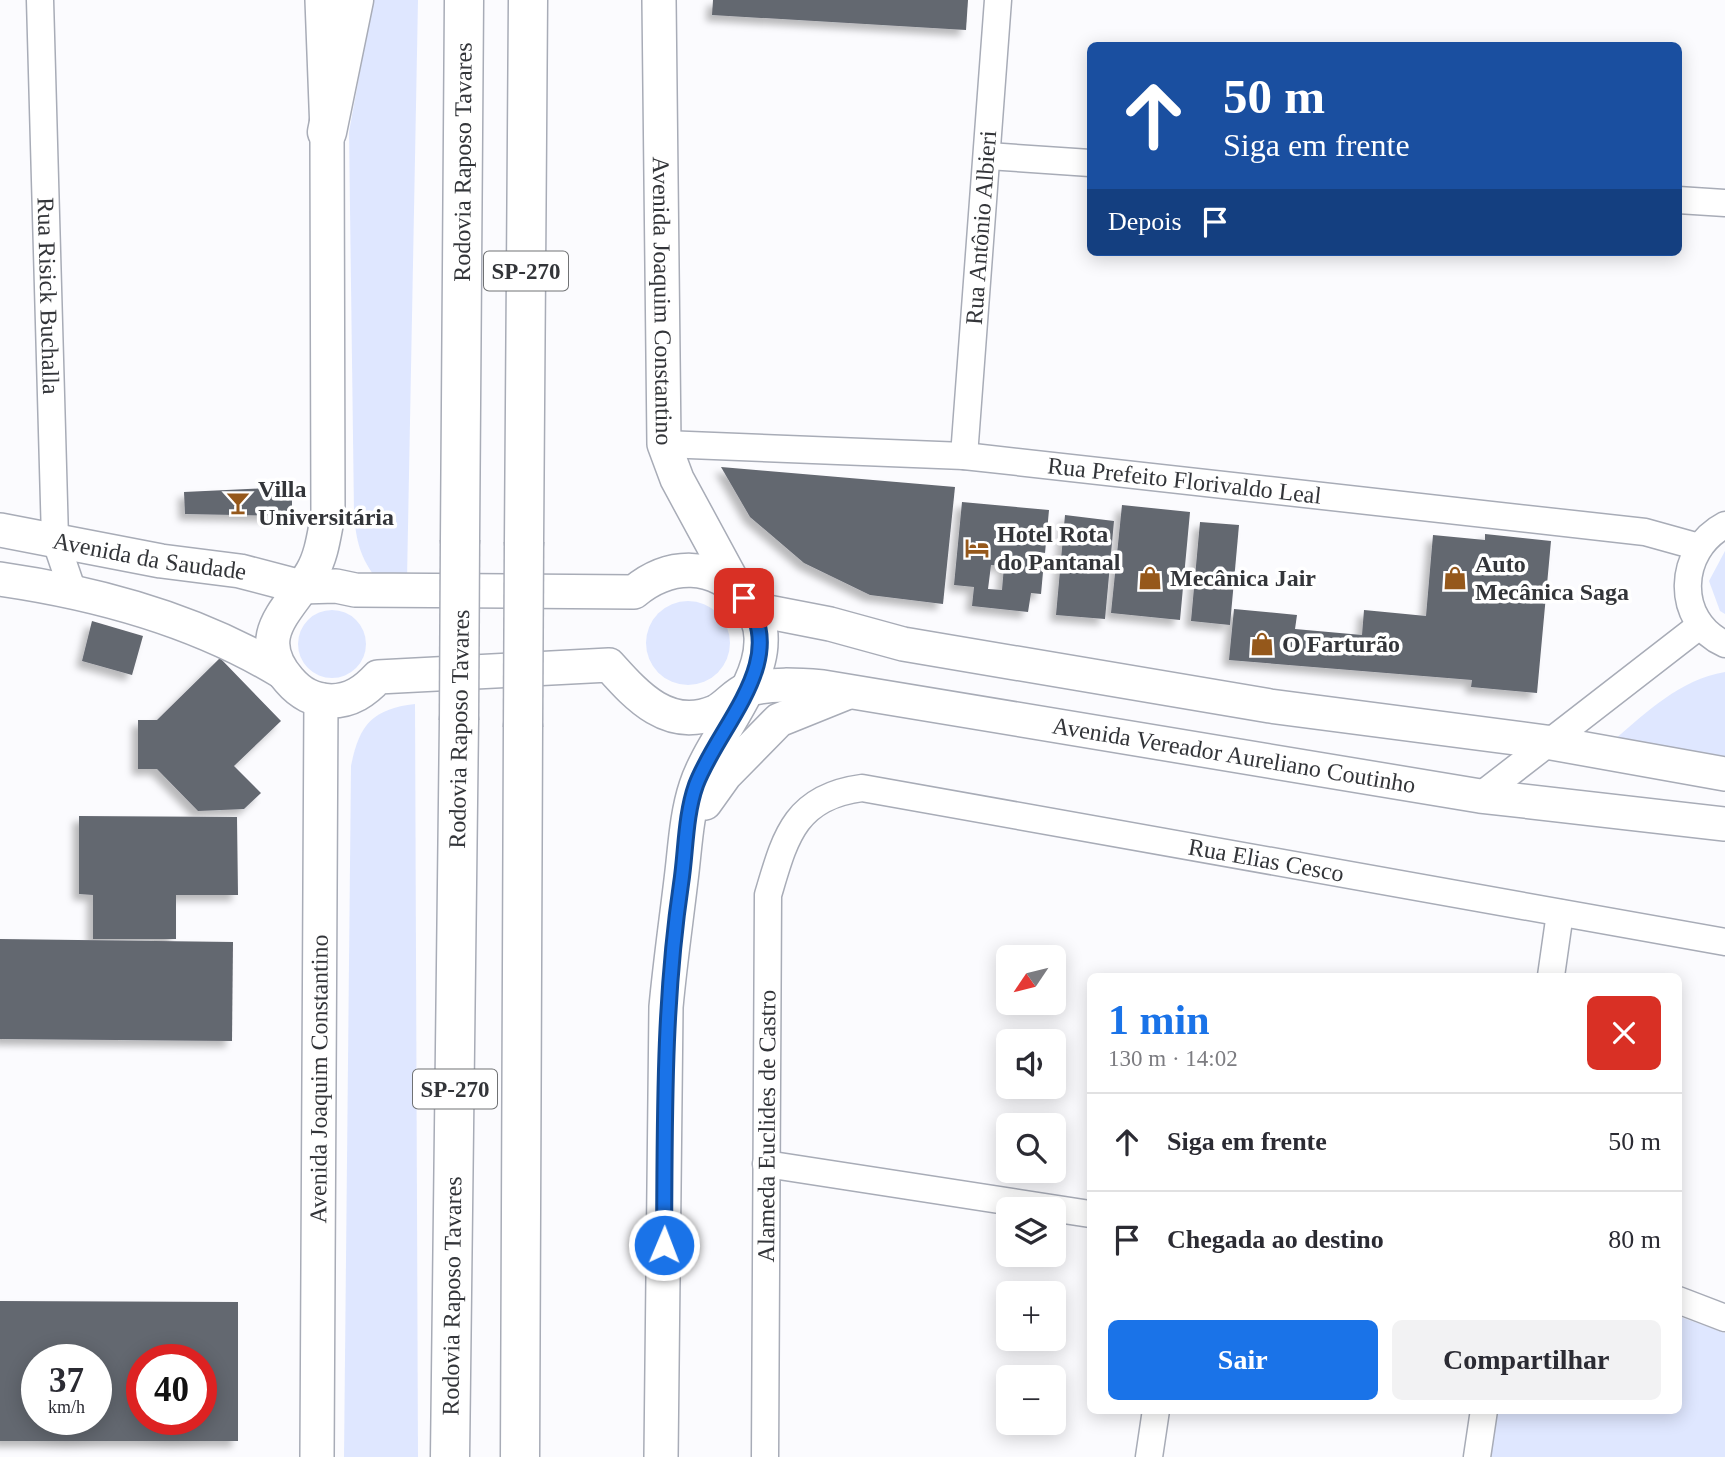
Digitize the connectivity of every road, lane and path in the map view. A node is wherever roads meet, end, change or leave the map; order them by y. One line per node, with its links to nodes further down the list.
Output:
1 (40, 0): 17 (street, Rua Risick Buchalla)
2 (322, 0): 8 (street)
3 (354, 0): 8 (highway)
4 (464, 0): 45 (highway, Rodovia Raposo Tavares / SP-270, bridge)
5 (528, 0): 46 (highway, SP-270, bridge)
6 (659, 0): 13 (street, Avenida Joaquim Constantino)
7 (998, 0): 9 (street, Rua Antônio Albieri)
8 (327, 132): 20 (street)
9 (988, 156): 10 (street); 14 (street, Rua Antônio Albieri)
10 (1087, 163)
11 (1682, 200): 12 (street)
12 (1725, 203)
13 (664, 444): 14 (street, Rua Prefeito Florivaldo Leal); 22 (street, Avenida Joaquim Constantino)
14 (964, 456): 18 (street, Rua Prefeito Florivaldo Leal)
15 (1725, 525): 18 (street)
16 (0, 530): 17 (street, Avenida da Saudade)
17 (55, 539): 20 (street, Avenida da Saudade); 21 (street, Rua Risick Buchalla)
18 (1699, 547): 23 (street)
19 (0, 579): 21 (street, Avenida da Saudade)
20 (301, 587): 22 (street, Avenida da Saudade); 25 (street)
21 (72, 589): 25 (street, Avenida da Saudade)
22 (744, 598): 26 (street, Avenida Joaquim Constantino); 29 (street)
23 (1698, 626): 24 (street); 29 (street)
24 (1725, 645)
25 (282, 672): 28 (street, Avenida da Saudade)
26 (745, 690): 27 (street, Avenida Vereador Aureliano Coutinho); 28 (street); 34 (street, Avenida Joaquim Constantino)
27 (853, 690): 31 (street, Avenida Vereador Aureliano Coutinho); 34 (street)
28 (321, 700): 44 (street, Avenida Joaquim Constantino)
29 (1546, 742): 30 (street); 31 (street)
30 (1725, 774)
31 (1480, 796): 33 (street, Avenida Vereador Aureliano Coutinho)
32 (810, 808): 35 (street, Rua Elias Cesco); 38 (street, Alameda Euclides de Castro)
33 (1725, 824)
34 (687, 831): 47 (street, Avenida Joaquim Constantino)
35 (1560, 913): 36 (street, Rua Elias Cesco); 37 (street)
36 (1725, 942)
37 (1550, 973)
38 (766, 1164): 39 (street); 48 (street, Alameda Euclides de Castro)
39 (1087, 1214)
40 (1682, 1302): 41 (street)
41 (1725, 1318)
42 (1155, 1414): 49 (street)
43 (1483, 1414): 50 (street)
44 (317, 1457)
45 (450, 1457)
46 (520, 1457)
47 (662, 1457)
48 (765, 1457)
49 (1149, 1457)
50 (1477, 1457)

